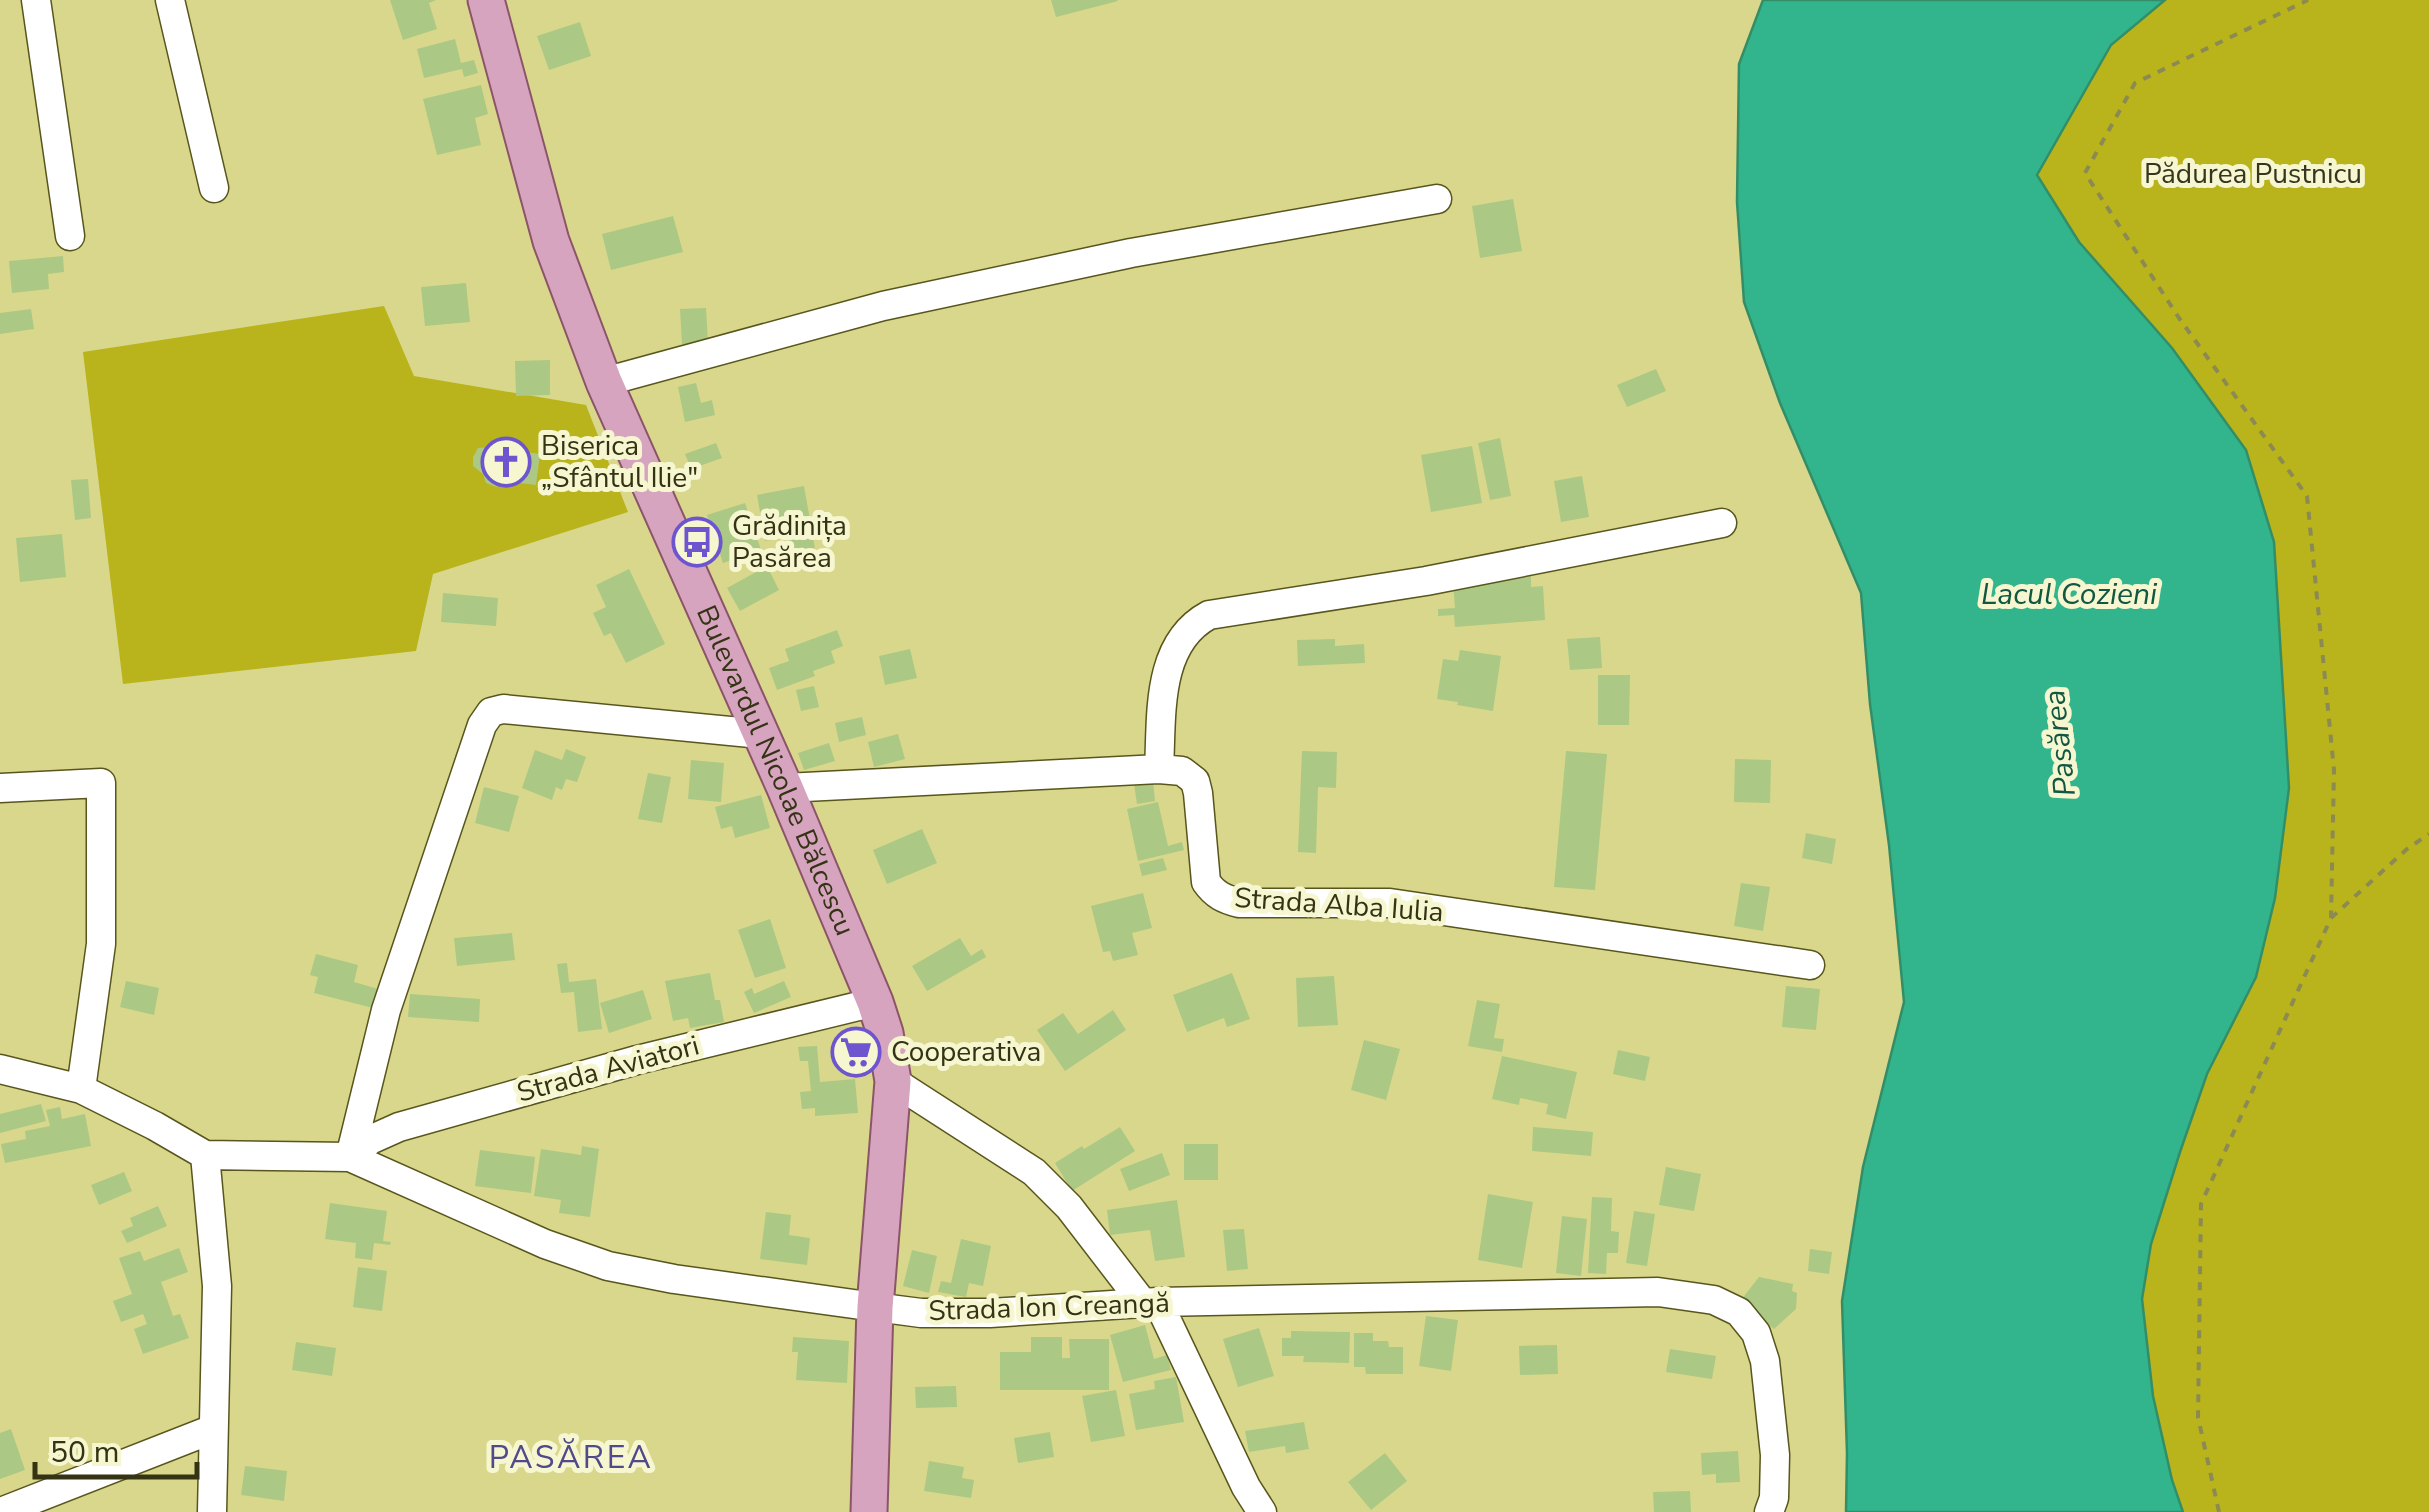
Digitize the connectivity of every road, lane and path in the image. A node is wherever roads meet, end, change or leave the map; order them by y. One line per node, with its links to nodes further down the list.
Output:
1 (36, 0): 7 (street)
2 (170, 0): 5 (street)
3 (486, 0): 8 (main road, Bulevardul Nicolae Bălcescu)
4 (2308, 0): 15 (path)
5 (214, 188)
6 (1437, 199): 8 (street)
7 (70, 236)
8 (604, 382): 10 (main road, Bulevardul Nicolae Bălcescu)
9 (1722, 523): 11 (street)
10 (761, 734): 13 (main road, Bulevardul Nicolae Bălcescu); 22 (street)
11 (1159, 770): 13 (street); 16 (street, Strada Alba Iulia)
12 (0, 788): 20 (street)
13 (785, 788): 17 (main road, Bulevardul Nicolae Bălcescu)
14 (2429, 834): 15 (path)
15 (2331, 918): 31 (path)
16 (1810, 965)
17 (875, 1002): 19 (main road, Bulevardul Nicolae Bălcescu); 22 (street, Strada Aviatori)
18 (0, 1068): 20 (street)
19 (893, 1081): 23 (street); 24 (main road, Bulevardul Nicolae Bălcescu)
20 (81, 1090): 21 (street)
21 (206, 1155): 22 (street, Strada Ion Creangă); 25 (street)
22 (350, 1157): 24 (street, Strada Ion Creangă)
23 (1150, 1302): 24 (street, Strada Ion Creangă); 29 (street); 30 (street, Strada Ion Creangă)
24 (875, 1307): 28 (main road, Bulevardul Nicolae Bălcescu)
25 (212, 1429): 26 (street); 27 (street)
26 (1, 1512)
27 (212, 1512)
28 (868, 1512)
29 (1262, 1512)
30 (1769, 1512)
31 (2219, 1512)

